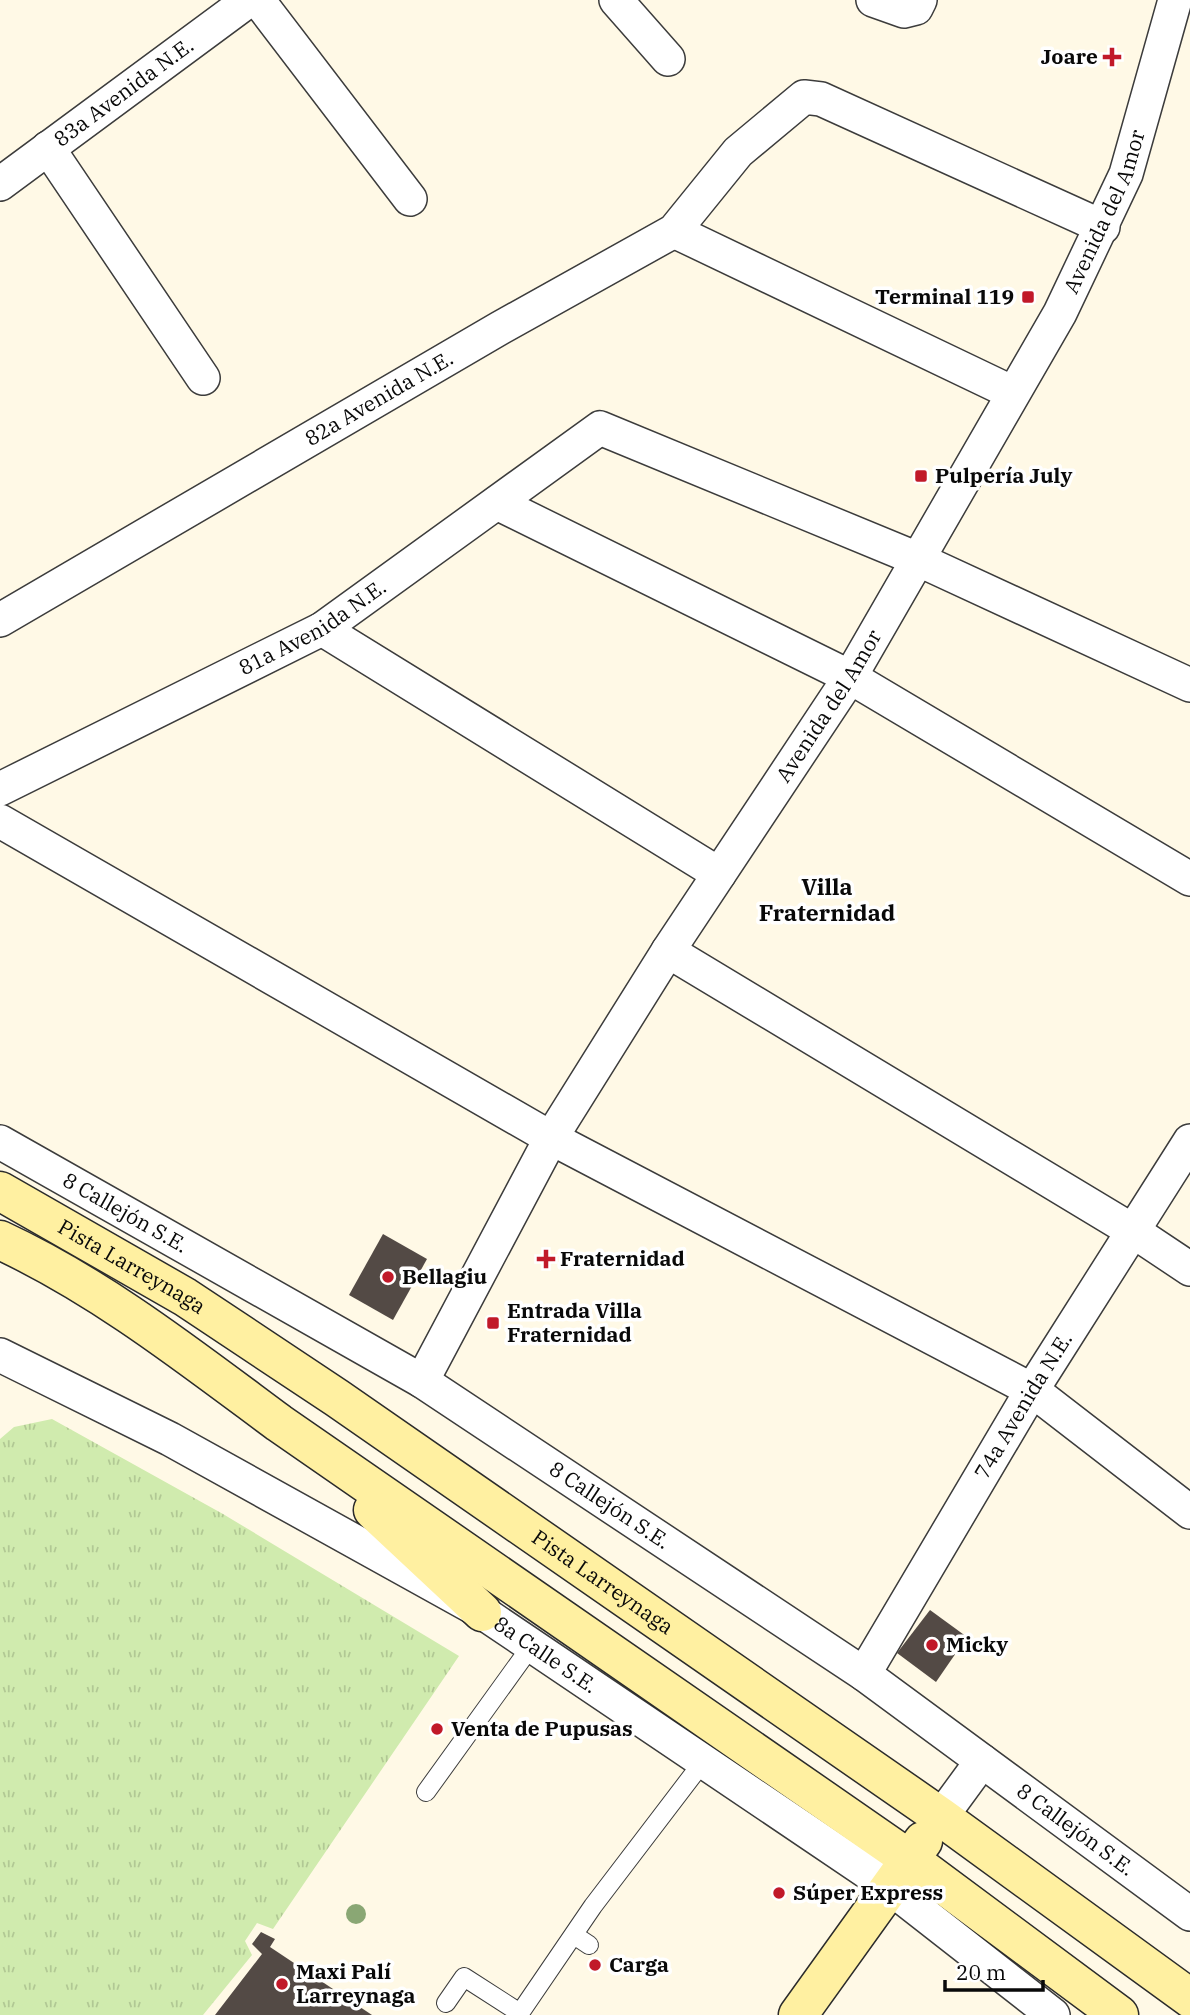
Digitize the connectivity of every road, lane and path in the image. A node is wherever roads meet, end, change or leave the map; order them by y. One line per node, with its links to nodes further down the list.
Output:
1 (249, 0): 8 (street, 83a Avenida N.E.)
2 (258, 0): 10 (street)
3 (616, 0): 7 (street)
4 (873, 0): 5 (street)
5 (920, 0)
6 (1175, 0): 11 (street, Avenida del Amor)
7 (668, 59)
8 (48, 148): 9 (street, 83a Avenida N.E.); 13 (street)
9 (0, 184)
10 (410, 199)
11 (1103, 227): 12 (street, 82a Avenida N.E.); 14 (street, Avenida del Amor)
12 (674, 231): 14 (street); 17 (street, 82a Avenida N.E.)
13 (203, 378)
14 (1013, 393): 16 (street, Avenida del Amor)
15 (497, 503): 16 (street, 81a Avenida N.E.); 18 (street, 81a Avenida N.E.); 19 (street)
16 (915, 558): 19 (street, Avenida del Amor); 20 (street)
17 (0, 620)
18 (322, 629): 21 (street, 81a Avenida N.E.); 23 (street)
19 (850, 677): 23 (street, Avenida del Amor); 24 (street)
20 (1190, 685)
21 (0, 789)
22 (0, 821): 26 (street)
23 (719, 874): 25 (street, Avenida del Amor)
24 (1190, 879)
25 (668, 951): 26 (street, Avenida del Amor); 30 (street)
26 (551, 1138): 34 (street, Avenida del Amor); 35 (street)
27 (1190, 1141): 30 (street, 74a Avenida N.E.)
28 (0, 1142): 34 (street, 8 Callejón S.E.)
29 (0, 1191): 44 (main road, Pista Larreynaga)
30 (1133, 1231): 32 (street); 35 (street, 74a Avenida N.E.)
31 (0, 1240): 36 (main road, Pista Larreynaga)
32 (1190, 1269)
33 (0, 1354): 38 (street, 8a Calle S.E.)
34 (422, 1381): 40 (street, 8 Callejón S.E.)
35 (1032, 1390): 37 (street); 40 (street, 74a Avenida N.E.)
36 (279, 1423): 38 (main road); 45 (main road, Pista Larreynaga)
37 (1190, 1513)
38 (482, 1612): 39 (street, 8a Calle S.E.)
39 (531, 1645): 42 (street, 8a Calle S.E.); 43 (lane)
40 (864, 1674): 41 (street, 8 Callejón S.E.)
41 (982, 1761): 44 (street); 46 (street, 8 Callejón S.E.)
42 (702, 1763): 45 (street, 8a Calle S.E.); 49 (lane)
43 (426, 1792)
44 (941, 1817): 45 (main road); 47 (main road, Pista Larreynaga)
45 (898, 1873): 50 (main road); 51 (street, 8a Calle S.E.); 52 (main road, Pista Larreynaga)
46 (1190, 1914)
47 (1190, 1998)
48 (446, 2003): 49 (lane)
49 (519, 2014)
50 (798, 2015)
51 (1053, 2015)
52 (1119, 2015)

